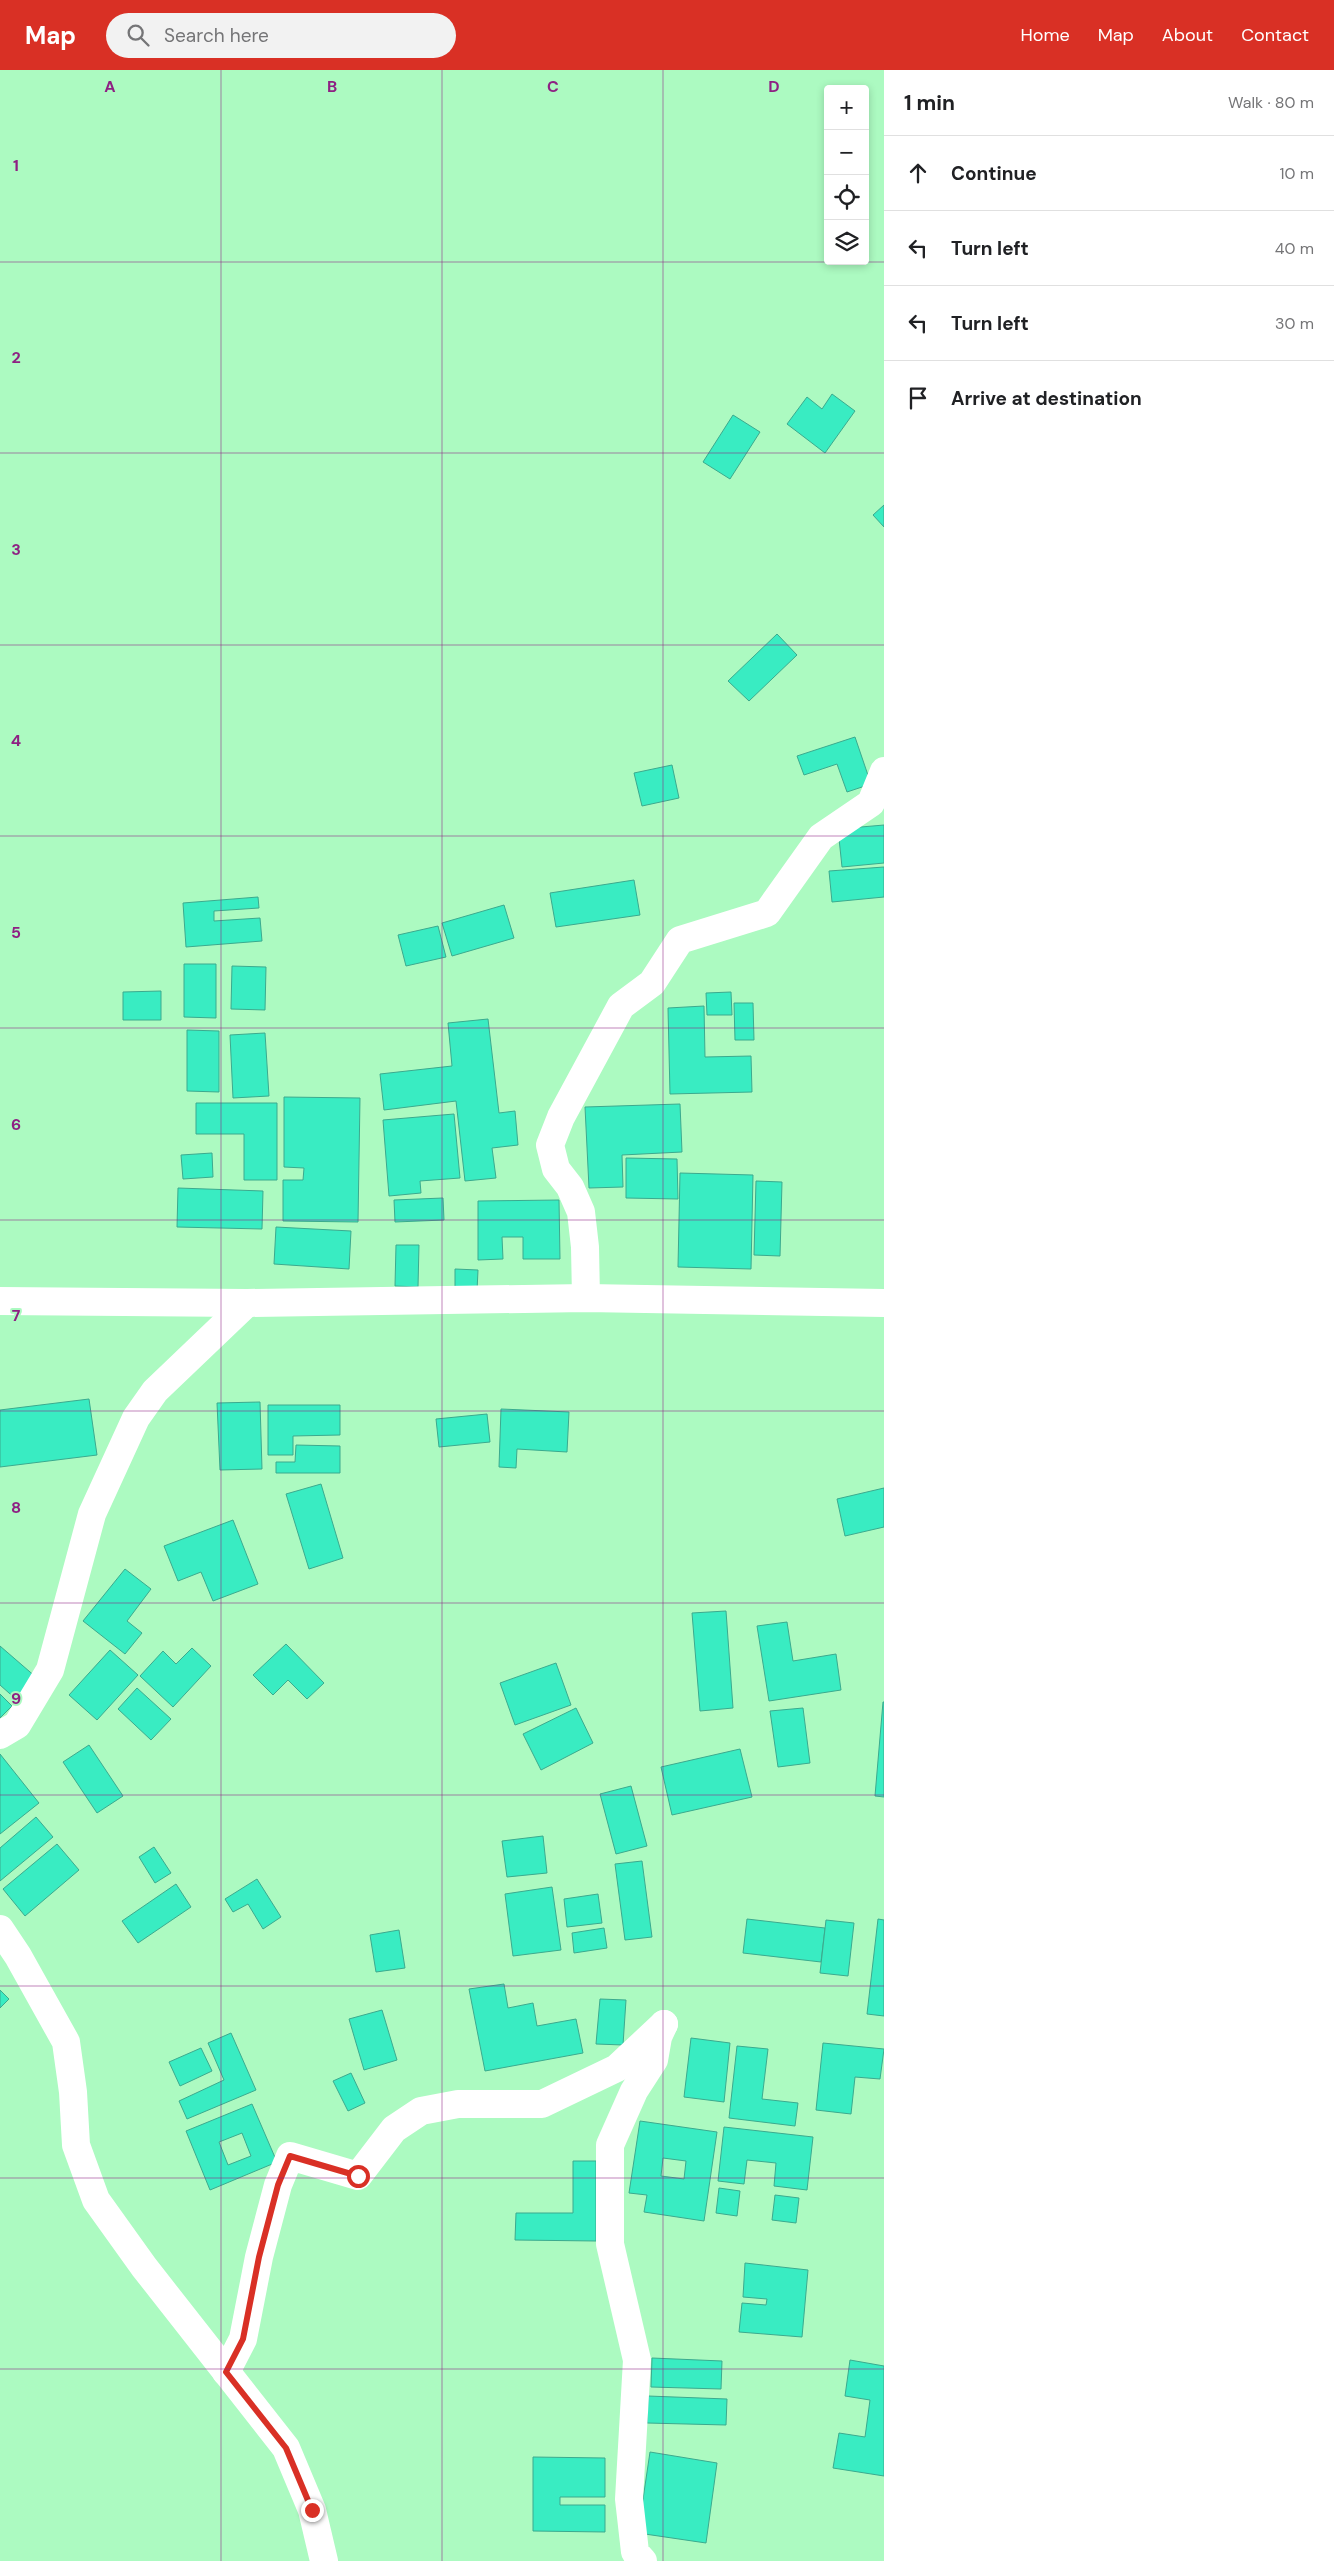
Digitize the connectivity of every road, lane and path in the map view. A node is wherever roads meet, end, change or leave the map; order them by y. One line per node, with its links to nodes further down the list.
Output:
1 (884, 772): 2 (street)
2 (586, 1298): 4 (street); 5 (street)
3 (0, 1301): 4 (street)
4 (247, 1302): 6 (street)
5 (884, 1303)
6 (0, 1735)
7 (0, 1929): 8 (street)
8 (226, 2372): 9 (street); 10 (street)
9 (324, 2561)
10 (643, 2561)

